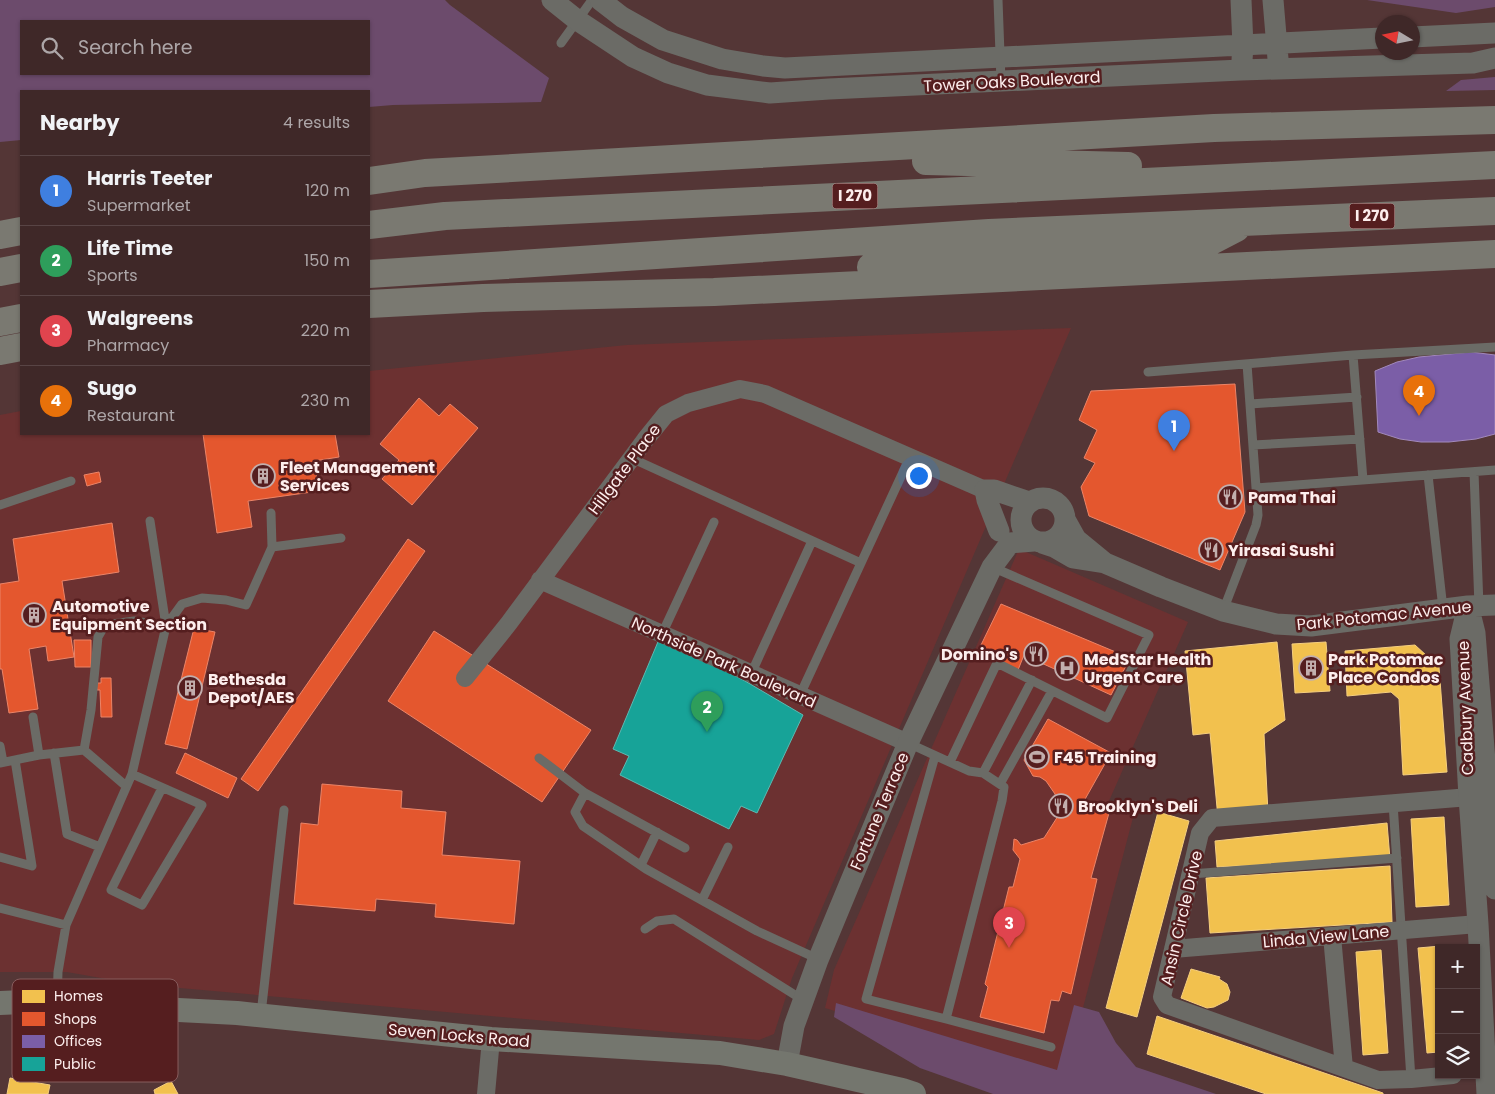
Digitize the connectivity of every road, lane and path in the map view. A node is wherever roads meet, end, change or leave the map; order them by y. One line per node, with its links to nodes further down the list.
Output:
1 (552, 0): 7 (street, Tower Oaks Boulevard)
2 (592, 0): 7 (lane)
3 (600, 0): 14 (street, Tower Oaks Boulevard)
4 (998, 0): 14 (lane)
5 (1241, 0): 13 (street)
6 (1273, 0): 12 (street)
7 (577, 20): 11 (lane); 18 (street, Tower Oaks Boulevard)
8 (1495, 33): 9 (street)
9 (1420, 37)
10 (1375, 38): 12 (street, Tower Oaks Boulevard)
11 (561, 43)
12 (1276, 44): 13 (street, Tower Oaks Boulevard); 16 (street)
13 (1243, 46): 14 (street, Tower Oaks Boulevard); 17 (street)
14 (1000, 57): 18 (lane)
15 (1495, 58): 16 (street, Tower Oaks Boulevard)
16 (1278, 69): 17 (street, Tower Oaks Boulevard)
17 (1241, 70): 18 (street, Tower Oaks Boulevard)
18 (1001, 81)
19 (1495, 120): 20 (highway)
20 (737, 155): 22 (highway); 23 (highway)
21 (1495, 165): 22 (highway, I 270)
22 (1342, 172): 26 (highway, I 270)
23 (370, 181)
24 (1495, 211): 25 (highway, I 270)
25 (1249, 221): 34 (highway, I 270); 35 (highway)
26 (370, 224)
27 (20, 230): 28 (highway)
28 (0, 234)
29 (1495, 254): 30 (highway)
30 (1454, 257): 31 (highway); 35 (highway)
31 (1495, 267)
32 (20, 268): 33 (highway)
33 (0, 272)
34 (370, 274)
35 (714, 292): 36 (highway)
36 (370, 304)
37 (20, 318): 38 (highway)
38 (0, 322)
39 (20, 347): 41 (highway)
40 (1495, 347): 42 (lane)
41 (0, 352)
42 (1354, 355): 43 (lane); 45 (lane)
43 (1247, 364): 44 (lane); 46 (lane)
44 (1148, 372)
45 (1357, 397): 46 (lane); 47 (lane)
46 (1250, 404): 48 (lane)
47 (1360, 438): 48 (lane); 54 (lane)
48 (1253, 445): 56 (lane)
49 (910, 457): 50 (street, Hillgate Place); 57 (street, Hillgate Place); 69 (lane)
50 (631, 458): 66 (lane); 72 (street, Hillgate Place)
51 (1495, 470): 52 (lane)
52 (1474, 472): 53 (lane); 73 (lane)
53 (1428, 475): 54 (lane); 74 (lane)
54 (1363, 480): 56 (lane)
55 (72, 481): 58 (lane)
56 (1256, 488): 75 (lane)
57 (985, 490): 59 (street); 64 (street)
58 (0, 505)
59 (1025, 508): 61 (street); 64 (street); 67 (street)
60 (271, 513): 68 (lane)
61 (1066, 521): 67 (street); 70 (street)
62 (150, 522): 76 (lane)
63 (714, 522): 77 (lane)
64 (999, 531): 71 (street, Fortune Terrace)
65 (341, 538): 68 (lane)
66 (812, 541): 69 (lane); 78 (lane)
67 (1038, 542): 70 (street); 71 (street, Fortune Terrace)
68 (272, 548): 76 (lane)
69 (861, 563): 82 (lane)
70 (1105, 563): 75 (street, Park Potomac Avenue)
71 (992, 567): 81 (lane); 84 (street, Fortune Terrace)
72 (540, 580): 77 (street, Northside Park Boulevard); 79 (street, Hillgate Place)
73 (1481, 606): 74 (street, Park Potomac Avenue); 100 (street, Cadbury Avenue)
74 (1443, 609): 75 (street, Park Potomac Avenue)
75 (1223, 611)
76 (166, 626): 86 (lane); 95 (lane)
77 (662, 634): 78 (street, Northside Park Boulevard)
78 (751, 674): 82 (street, Northside Park Boulevard)
79 (465, 678)
80 (1032, 680): 81 (lane); 93 (lane); 94 (lane)
81 (1052, 691): 96 (lane)
82 (800, 695): 84 (street, Northside Park Boulevard)
83 (33, 717): 88 (lane)
84 (908, 743): 89 (lane); 120 (street, Fortune Terrace)
85 (0, 746): 92 (lane)
86 (84, 750): 87 (lane); 97 (lane)
87 (54, 753): 88 (lane); 104 (lane)
88 (39, 755): 91 (lane)
89 (935, 756): 93 (lane); 125 (lane)
90 (539, 758): 99 (lane)
91 (15, 760): 92 (lane); 107 (lane)
92 (2, 762)
93 (950, 762): 94 (lane)
94 (983, 773): 96 (lane)
95 (132, 774): 97 (lane); 98 (lane)
96 (1000, 784): 125 (lane)
97 (126, 786): 104 (lane)
98 (162, 788): 98 (lane)
99 (585, 794): 103 (lane); 109 (lane)
100 (1484, 796): 101 (street, Ansin Circle Drive); 111 (street, Cadbury Avenue); 114 (street, Cadbury Avenue)
101 (1393, 803): 108 (lane); 110 (street, Ansin Circle Drive)
102 (284, 810): 124 (lane)
103 (657, 832): 106 (lane); 109 (lane)
104 (100, 847): 115 (lane)
105 (728, 847): 112 (lane)
106 (685, 848)
107 (0, 857)
108 (1396, 858): 110 (lane); 117 (lane)
109 (640, 864): 112 (lane)
110 (1191, 874): 119 (street, Ansin Circle Drive)
111 (1495, 889)
112 (702, 900): 120 (lane)
113 (0, 908): 115 (lane)
114 (1478, 924): 117 (street, Linda View Lane); 130 (street, Cadbury Avenue)
115 (66, 925): 121 (lane)
116 (645, 929): 122 (lane)
117 (1401, 930): 118 (street, Linda View Lane); 132 (lane)
118 (1332, 936): 119 (street, Linda View Lane); 129 (street)
119 (1173, 949): 129 (street, Ansin Circle Drive)
120 (818, 960): 122 (street, Fortune Terrace)
121 (58, 979)
122 (803, 1000): 128 (street, Fortune Terrace)
123 (178, 1010): 124 (main road, Seven Locks Road)
124 (261, 1016): 126 (main road, Seven Locks Road)
125 (946, 1019): 127 (lane)
126 (491, 1039): 128 (main road, Seven Locks Road); 133 (street)
127 (1051, 1047)
128 (787, 1064): 134 (main road, Seven Locks Road)
129 (1344, 1068): 132 (street, Ansin Circle Drive)
130 (1485, 1072): 135 (street, Cadbury Avenue)
131 (1435, 1077): 132 (street, Ansin Circle Drive)
132 (1411, 1079)
133 (486, 1094)
134 (914, 1094)
135 (1486, 1094)

